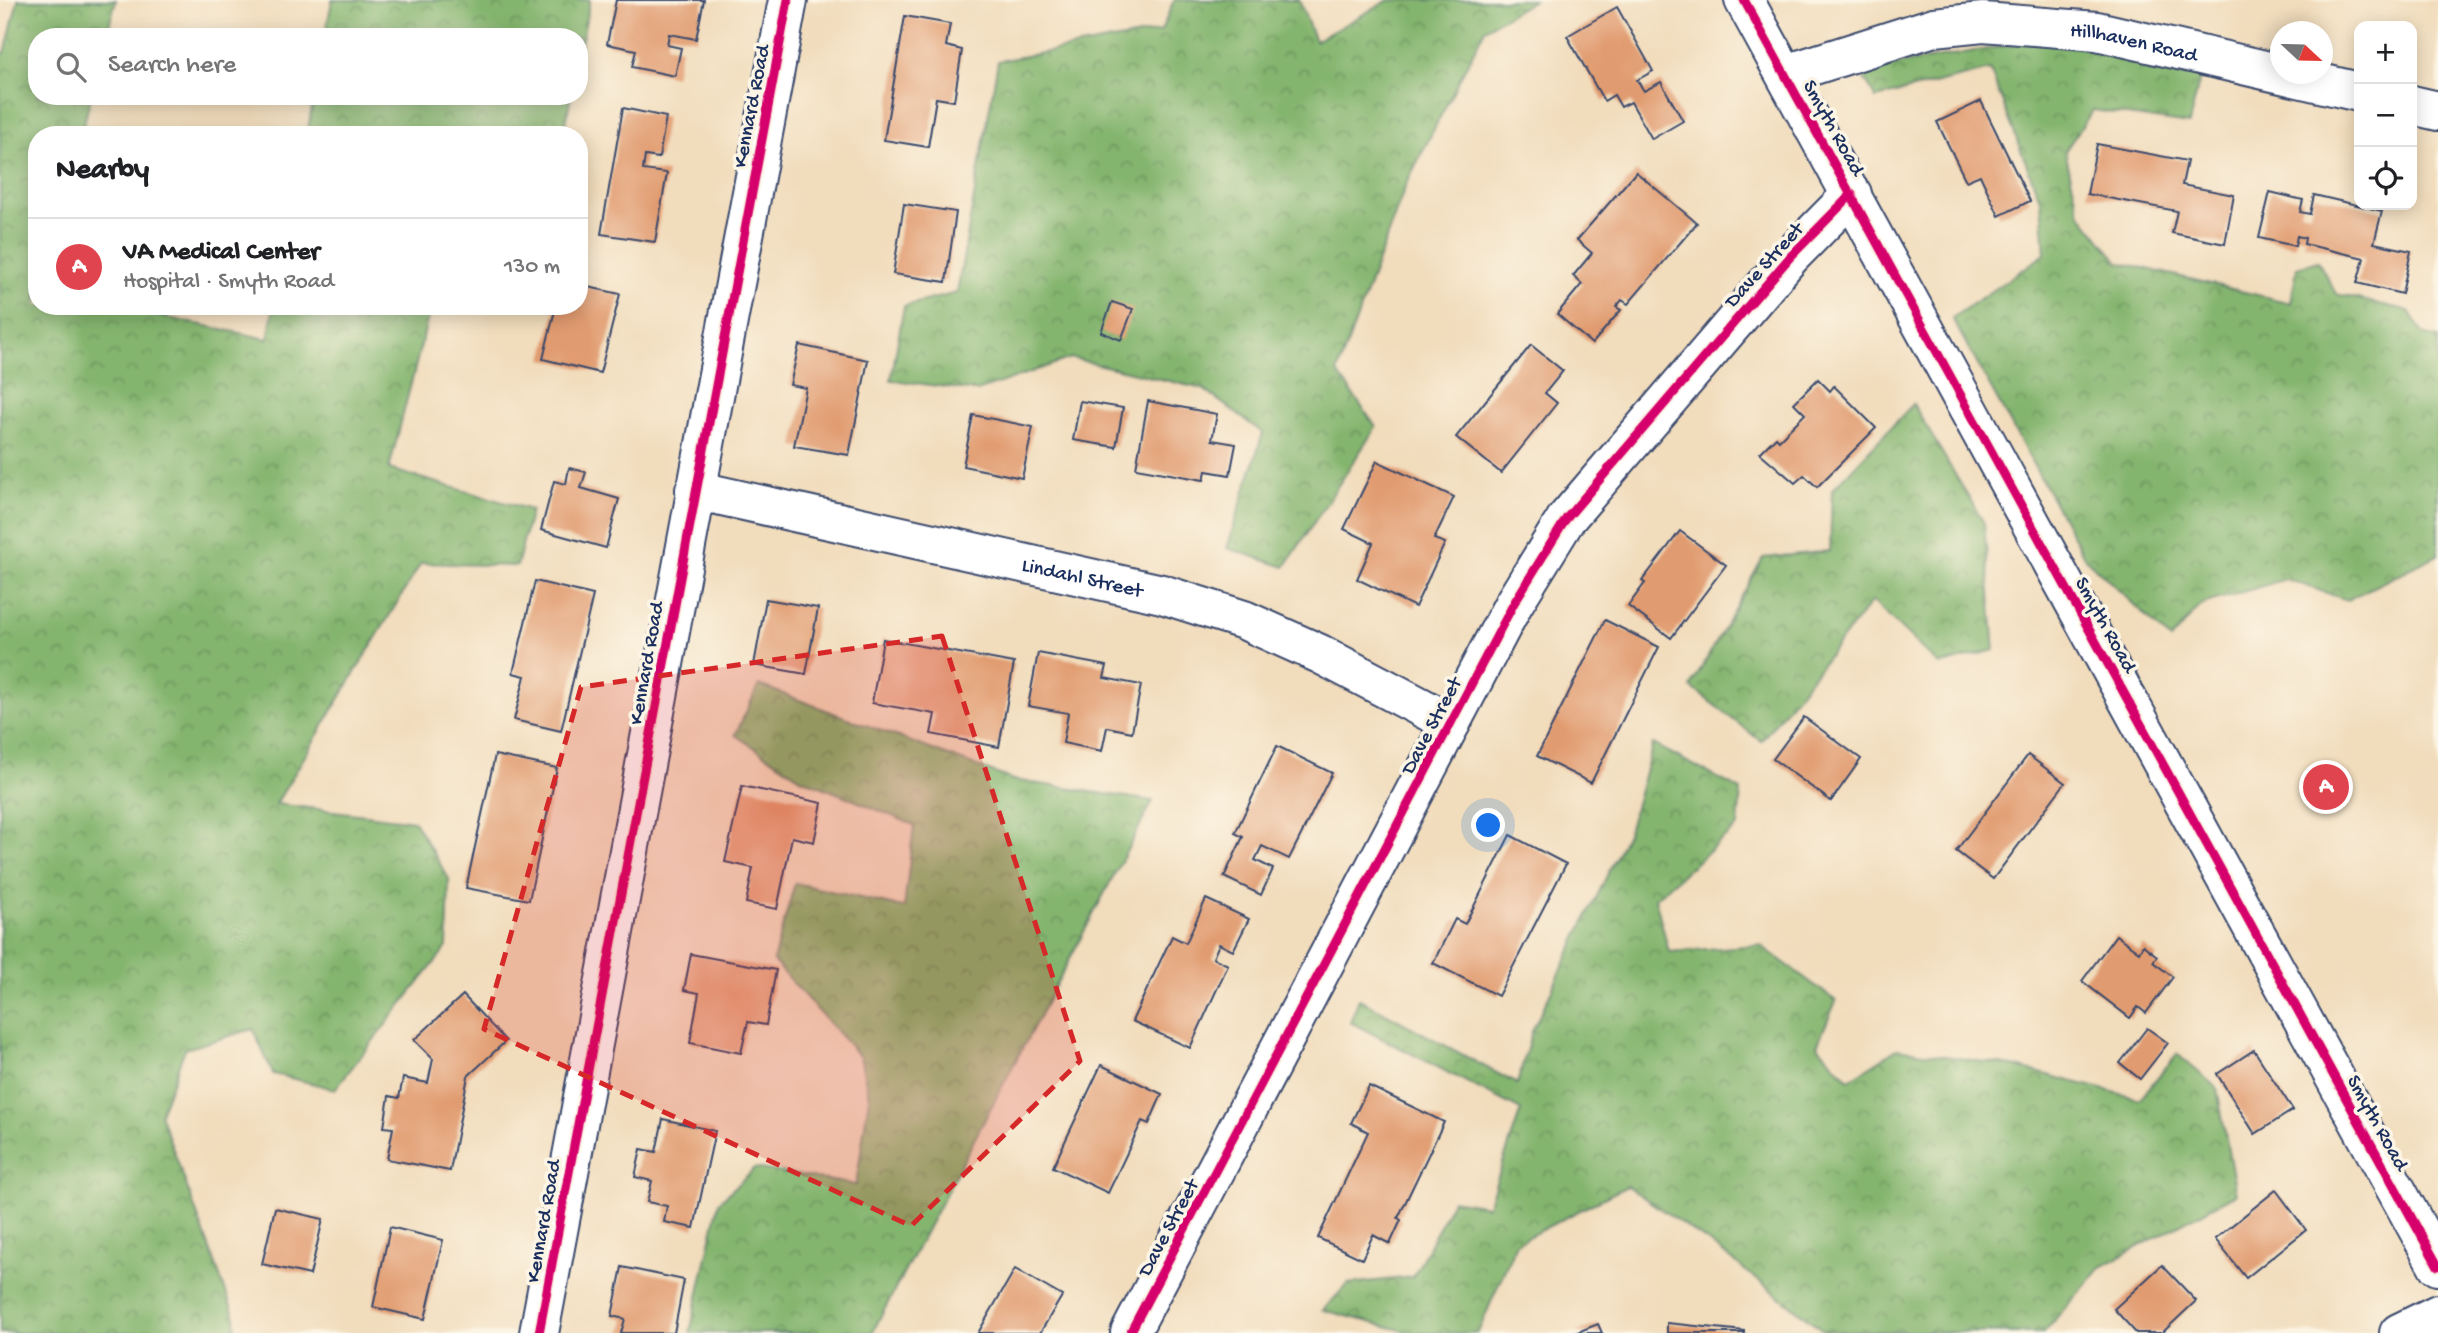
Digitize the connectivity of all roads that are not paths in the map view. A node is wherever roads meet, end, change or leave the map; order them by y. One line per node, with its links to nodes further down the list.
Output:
1 (788, 0): 8 (street, Kennard Road)
2 (1744, 0): 3 (street, Smyth Road)
3 (1786, 74): 4 (street, Hillhaven Road); 7 (street, Smyth Road)
4 (2354, 91)
5 (2417, 106): 6 (street)
6 (2438, 111)
7 (1852, 194): 9 (street, Dave Street); 10 (street, Smyth Road)
8 (695, 490): 9 (street, Lindahl Street); 12 (street, Kennard Road)
9 (1451, 723): 13 (street, Dave Street)
10 (2438, 1266)
11 (2438, 1314): 14 (street)
12 (539, 1333)
13 (1130, 1333)
14 (2399, 1333)

